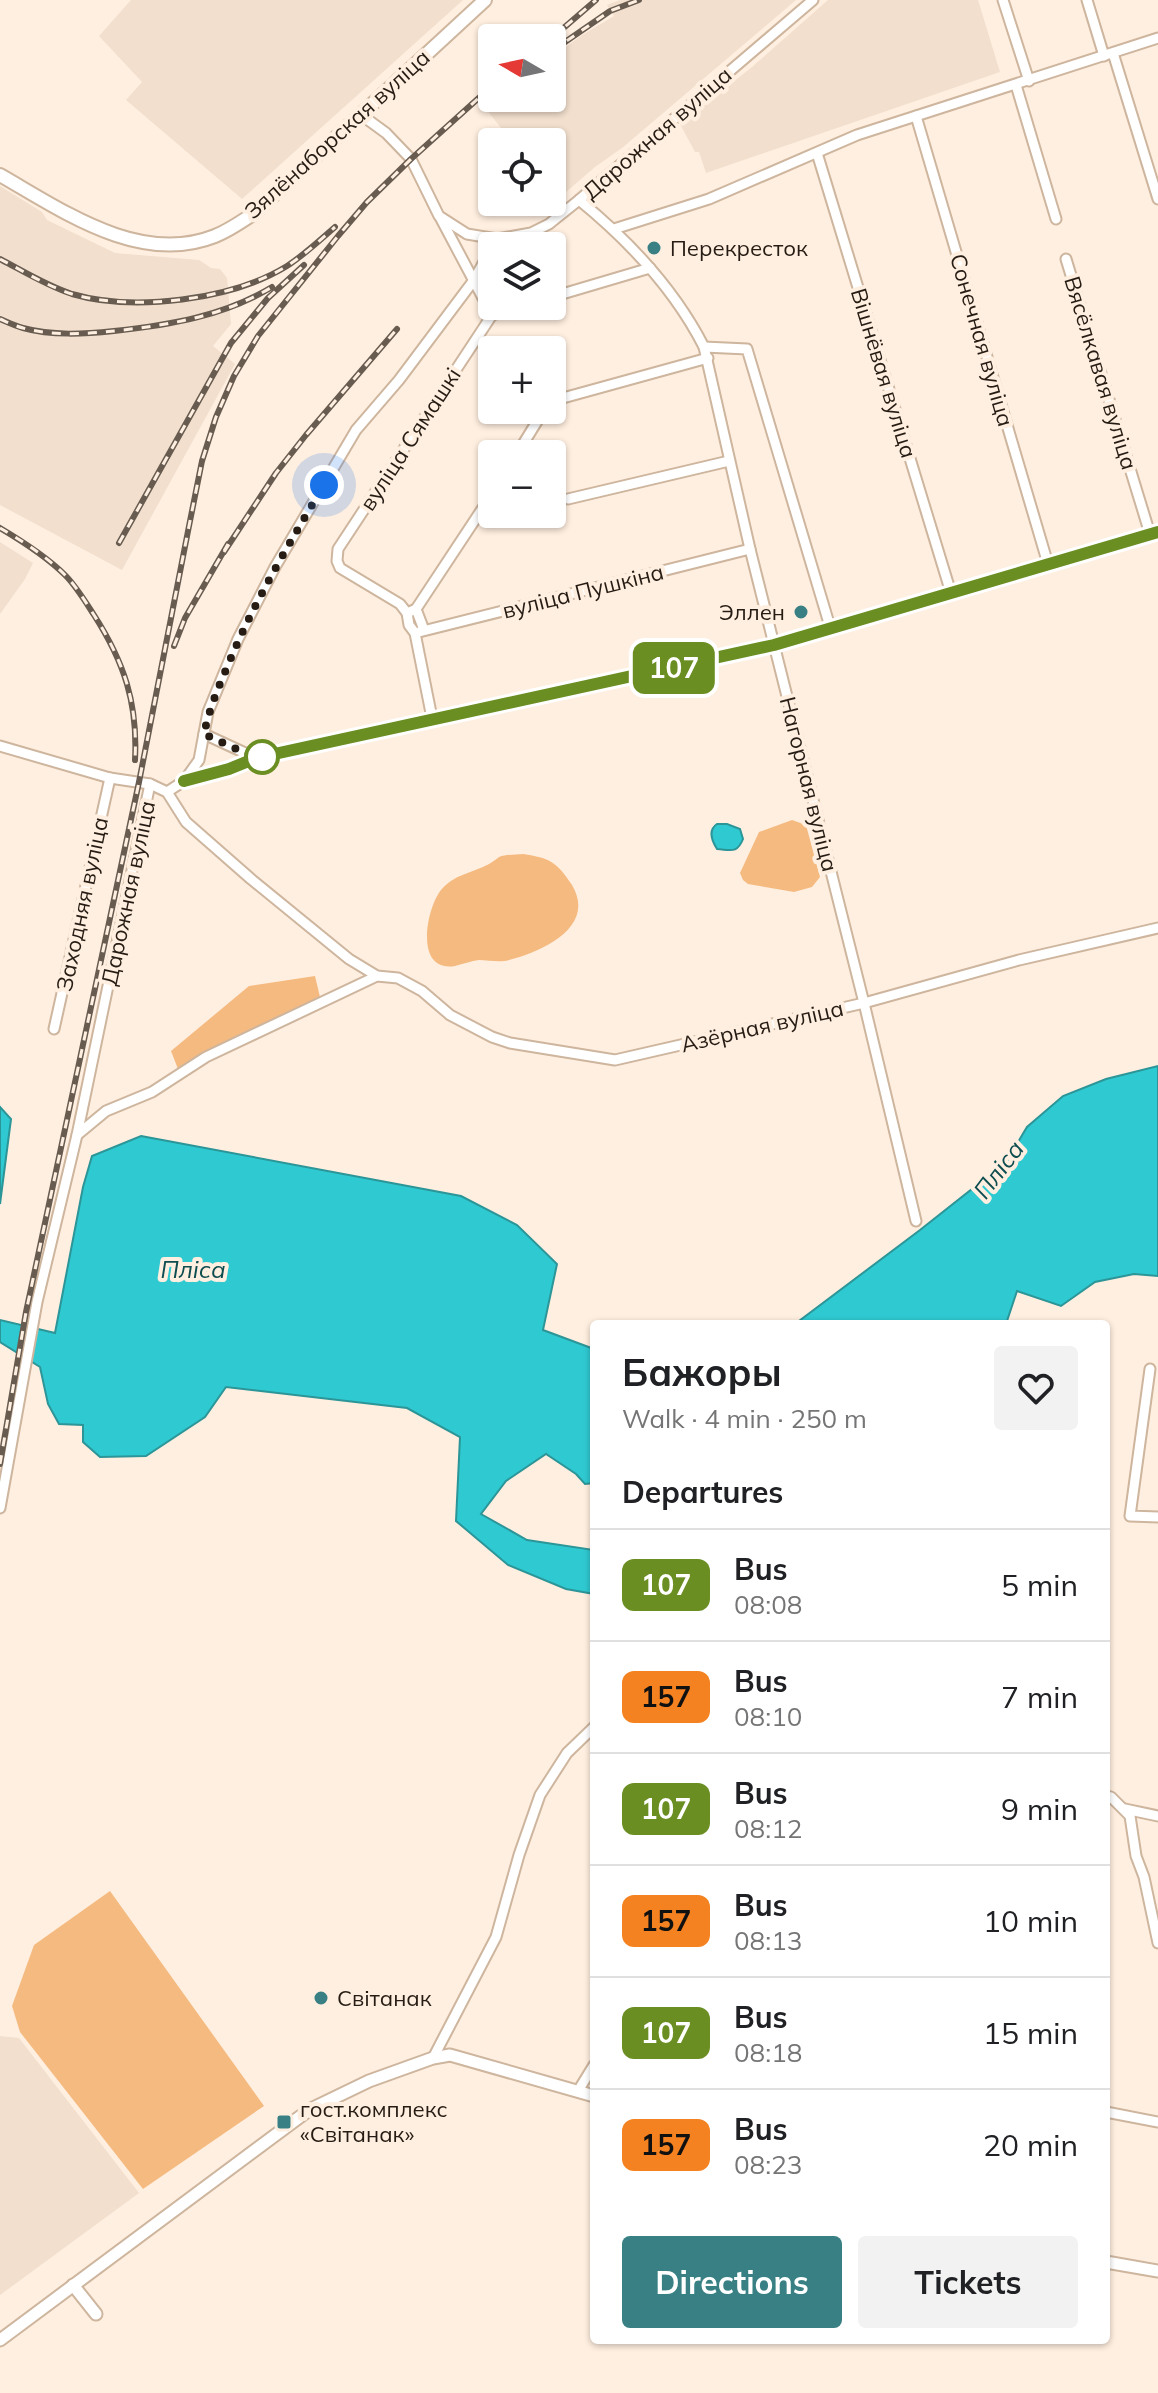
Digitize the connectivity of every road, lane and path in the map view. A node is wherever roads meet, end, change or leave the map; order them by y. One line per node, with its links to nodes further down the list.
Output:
1 (485, 0): 9 (main road, Зялёнаборская вуліца)
2 (813, 0): 14 (street, Дарожная вуліца)
3 (1003, 0): 7 (street)
4 (1087, 0): 6 (street)
5 (1158, 38): 6 (street)
6 (1109, 55): 7 (street); 13 (street)
7 (1029, 81): 8 (street)
8 (1016, 85): 10 (street); 16 (street)
9 (360, 114): 12 (main road, Зялёнаборская вуліца); 15 (street)
10 (916, 116): 11 (street); 34 (street, Сонечная вуліца)
11 (817, 153): 17 (street); 35 (street, Вішнёвая вуліца)
12 (0, 175)
13 (1158, 199)
14 (579, 200): 17 (street, Нагорная вуліца); 18 (street, Дарожная вуліца)
15 (439, 216): 19 (street); 23 (street)
16 (1056, 219)
17 (614, 229): 21 (street, Нагорная вуліца)
18 (533, 232)
19 (478, 238)
20 (1066, 259): 32 (street, Вясёлкавая вуліца)
21 (650, 268): 25 (street); 27 (street, Нагорная вуліца)
22 (478, 273): 23 (street, Дарожная вуліца)
23 (474, 280): 24 (street); 41 (street, Дарожная вуліца)
24 (478, 288)
25 (566, 293)
26 (489, 320): 36 (street, вуліца Сямашкі)
27 (706, 352): 28 (street); 29 (street, Нагорная вуліца); 37 (street)
28 (566, 397)
29 (729, 461): 30 (street); 33 (street, Нагорная вуліца)
30 (568, 499)
31 (478, 514): 36 (street)
32 (1154, 533): 34 (street)
33 (750, 549): 38 (street, вуліца Пушкіна); 39 (street, Нагорная вуліца)
34 (1048, 564): 35 (street)
35 (951, 593): 37 (street)
36 (412, 611): 38 (street)
37 (831, 630): 39 (street)
38 (420, 632): 40 (street)
39 (774, 645): 40 (street); 50 (street, Нагорная вуліца)
40 (432, 718): 43 (street)
41 (204, 734): 43 (street); 45 (street, Дарожная вуліца)
42 (0, 746): 44 (street)
43 (256, 758): 45 (street)
44 (110, 778): 46 (street); 51 (street, Заходняя вуліца)
45 (184, 781): 47 (street, Дарожная вуліца)
46 (150, 784): 47 (street, Дарожная вуліца); 52 (street, Дарожная вуліца)
47 (167, 792): 49 (street, Азёрная вуліца)
48 (1158, 928): 50 (street, Азёрная вуліца)
49 (377, 976): 50 (street, Азёрная вуліца); 52 (street)
50 (864, 1003): 53 (street, Нагорная вуліца)
51 (54, 1029)
52 (77, 1135): 55 (street, Дарожная вуліца)
53 (916, 1221)
54 (1150, 1369): 56 (street)
55 (0, 1508)
56 (1158, 1517)
57 (590, 1731): 62 (street)
58 (1110, 1797): 59 (street)
59 (1125, 1809): 60 (street); 61 (street)
60 (1158, 1816)
61 (1158, 1943)
62 (433, 2058): 64 (street); 70 (street)
63 (590, 2072): 64 (street)
64 (578, 2091): 65 (street)
65 (590, 2095)
66 (1110, 2113): 67 (street)
67 (1158, 2122)
68 (1110, 2263): 69 (street)
69 (1158, 2271)
70 (73, 2285): 71 (street); 72 (street)
71 (96, 2314)
72 (0, 2340)

